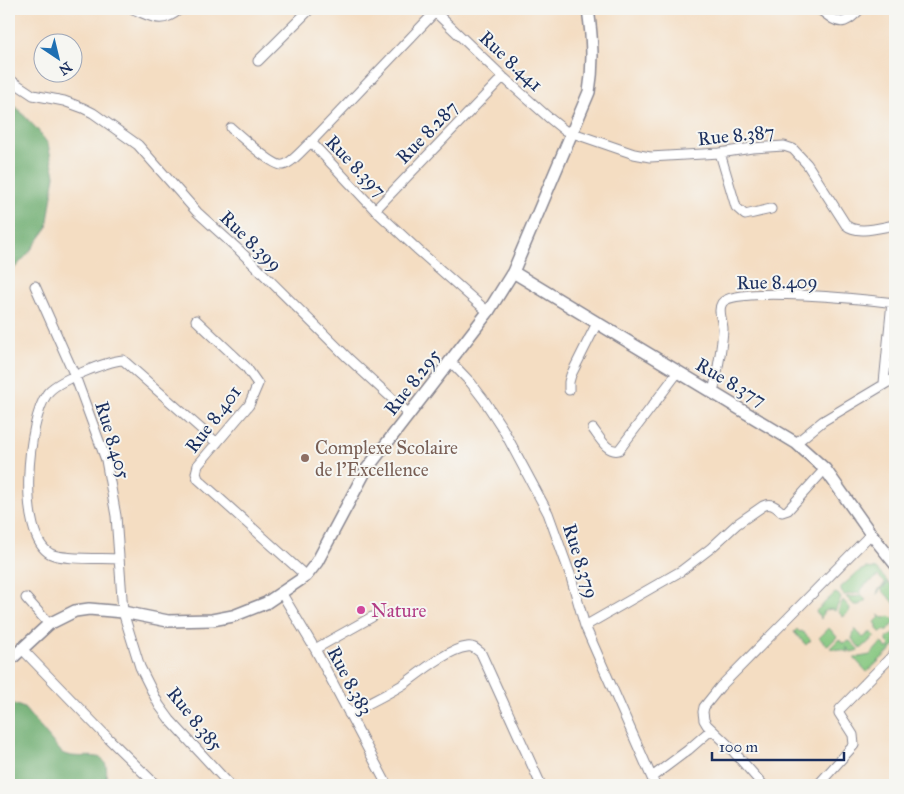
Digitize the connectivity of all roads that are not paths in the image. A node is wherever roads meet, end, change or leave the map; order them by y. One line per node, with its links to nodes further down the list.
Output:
1 (134, 9): 2 (street)
2 (180, 9)
3 (310, 9): 8 (street)
4 (588, 9): 12 (street, Rue 8.295)
5 (819, 9): 6 (street)
6 (860, 9)
7 (435, 10): 9 (street, Rue 8.441); 13 (street, Rue 8.397)
8 (258, 61)
9 (503, 78): 12 (street, Rue 8.441); 16 (street, Rue 8.287)
10 (9, 80): 31 (street, Rue 8.399)
11 (231, 128): 13 (street)
12 (572, 132): 14 (street, Rue 8.387); 18 (street, Rue 8.295)
13 (311, 142): 16 (street, Rue 8.397)
14 (720, 153): 15 (street); 17 (street, Rue 8.387)
15 (771, 209)
16 (375, 210): 21 (street, Rue 8.397)
17 (895, 225)
18 (513, 272): 21 (street, Rue 8.295); 23 (street, Rue 8.377)
19 (35, 286): 26 (street, Rue 8.405)
20 (894, 302): 28 (street); 30 (street, Rue 8.409)
21 (488, 312): 24 (street, Rue 8.295)
22 (196, 320): 33 (street, Rue 8.401)
23 (597, 323): 25 (street, Rue 8.377); 29 (street)
24 (450, 361): 31 (street, Rue 8.295); 45 (street, Rue 8.379)
25 (678, 372): 30 (street, Rue 8.377); 32 (street)
26 (75, 376): 33 (street); 37 (street, Rue 8.405); 37 (street)
27 (895, 378): 28 (street)
28 (884, 383): 34 (street)
29 (569, 390)
30 (713, 393): 34 (street, Rue 8.377)
31 (409, 414): 39 (street, Rue 8.295)
32 (592, 429)
33 (217, 443): 39 (street, Rue 8.401)
34 (796, 443): 35 (street, Rue 8.377)
35 (825, 469): 36 (street, Rue 8.377); 45 (street)
36 (871, 534): 38 (street, Rue 8.377); 51 (street)
37 (119, 559): 42 (street, Rue 8.405)
38 (895, 564)
39 (306, 576): 40 (street, Rue 8.295)
40 (282, 594): 42 (street, Rue 8.295); 47 (street, Rue 8.383)
41 (26, 598): 44 (street)
42 (123, 612): 44 (street, Rue 8.295); 54 (street, Rue 8.385)
43 (372, 617): 47 (street)
44 (50, 624): 46 (street, Rue 8.295)
45 (585, 626): 52 (street, Rue 8.379)
46 (22, 649): 49 (street, Rue 8.295); 53 (street)
47 (315, 649): 50 (street, Rue 8.383)
48 (895, 653): 58 (street)
49 (9, 661)
50 (349, 714): 55 (street, Rue 8.383); 56 (street)
51 (711, 730): 52 (street); 57 (street)
52 (653, 781)
53 (156, 785)
54 (230, 785)
55 (387, 785)
56 (542, 785)
57 (763, 785)
58 (818, 785)

